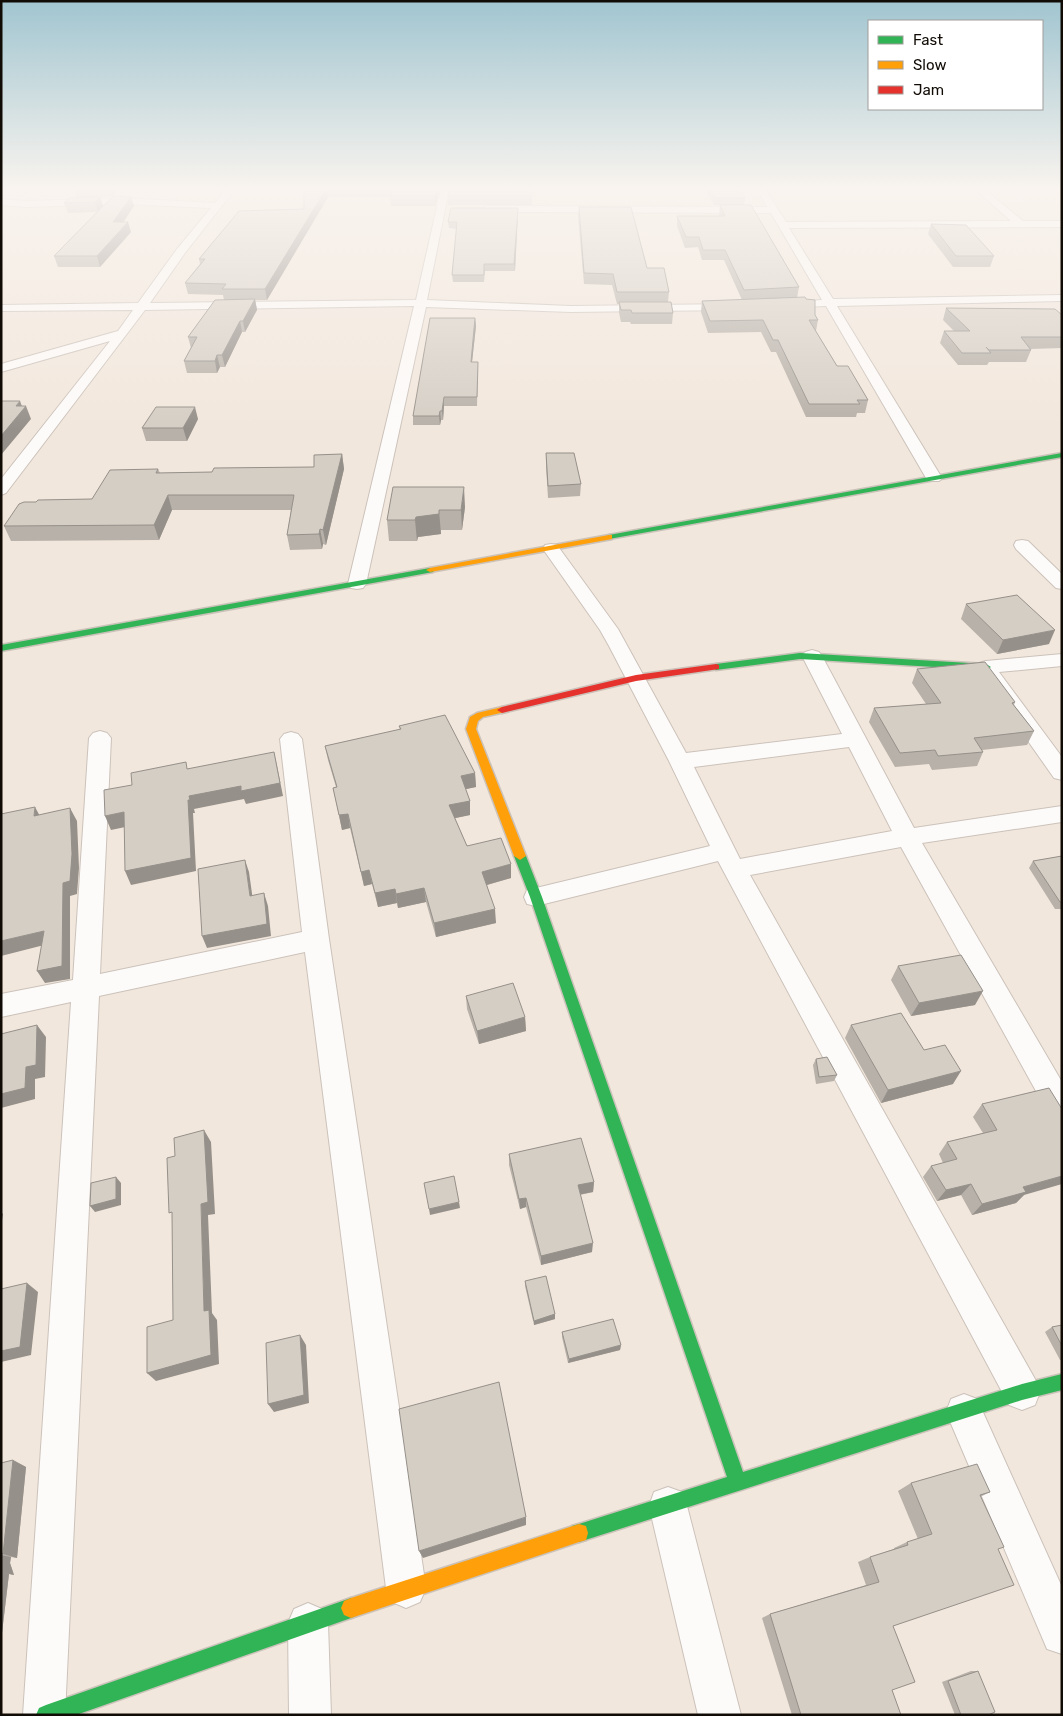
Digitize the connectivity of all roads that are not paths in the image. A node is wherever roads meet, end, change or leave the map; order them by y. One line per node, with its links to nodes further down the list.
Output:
1 (169, 269): 8 (street)
2 (430, 269): 5 (street)
3 (809, 269): 6 (street)
4 (1062, 298): 6 (street)
5 (421, 302): 8 (street); 9 (street); 18 (street)
6 (829, 303): 7 (street); 14 (street)
7 (773, 305)
8 (142, 306): 10 (street); 11 (street)
9 (744, 306)
10 (1, 308)
11 (122, 334): 12 (street); 15 (street)
12 (1, 368)
13 (1062, 455): 14 (street)
14 (934, 478): 17 (street)
15 (1, 490)
16 (1022, 545): 19 (street)
17 (551, 549): 18 (street); 24 (street)
18 (357, 584): 20 (street)
19 (1062, 584)
20 (1, 648)
21 (812, 656): 23 (street); 24 (street); 27 (street)
22 (1062, 660): 23 (street)
23 (986, 666): 29 (street)
24 (636, 678): 28 (street); 33 (street)
25 (100, 738): 35 (street)
26 (291, 739): 34 (street)
27 (855, 739): 28 (street); 31 (street)
28 (680, 761): 32 (street)
29 (1062, 773)
30 (1062, 814): 31 (street)
31 (907, 837): 32 (street); 37 (street)
32 (730, 860): 33 (street); 39 (street)
33 (536, 897): 41 (street)
34 (316, 939): 35 (street); 43 (street)
35 (86, 986): 36 (street); 46 (street)
36 (1, 1006)
37 (1062, 1110)
38 (1062, 1382): 39 (street)
39 (1022, 1392): 40 (street)
40 (964, 1412): 41 (street); 45 (street)
41 (738, 1483): 42 (street)
42 (668, 1506): 43 (street); 48 (street)
43 (406, 1588): 44 (street)
44 (308, 1623): 46 (street); 47 (street)
45 (1062, 1634)
46 (45, 1715)
47 (310, 1715)
48 (720, 1715)

